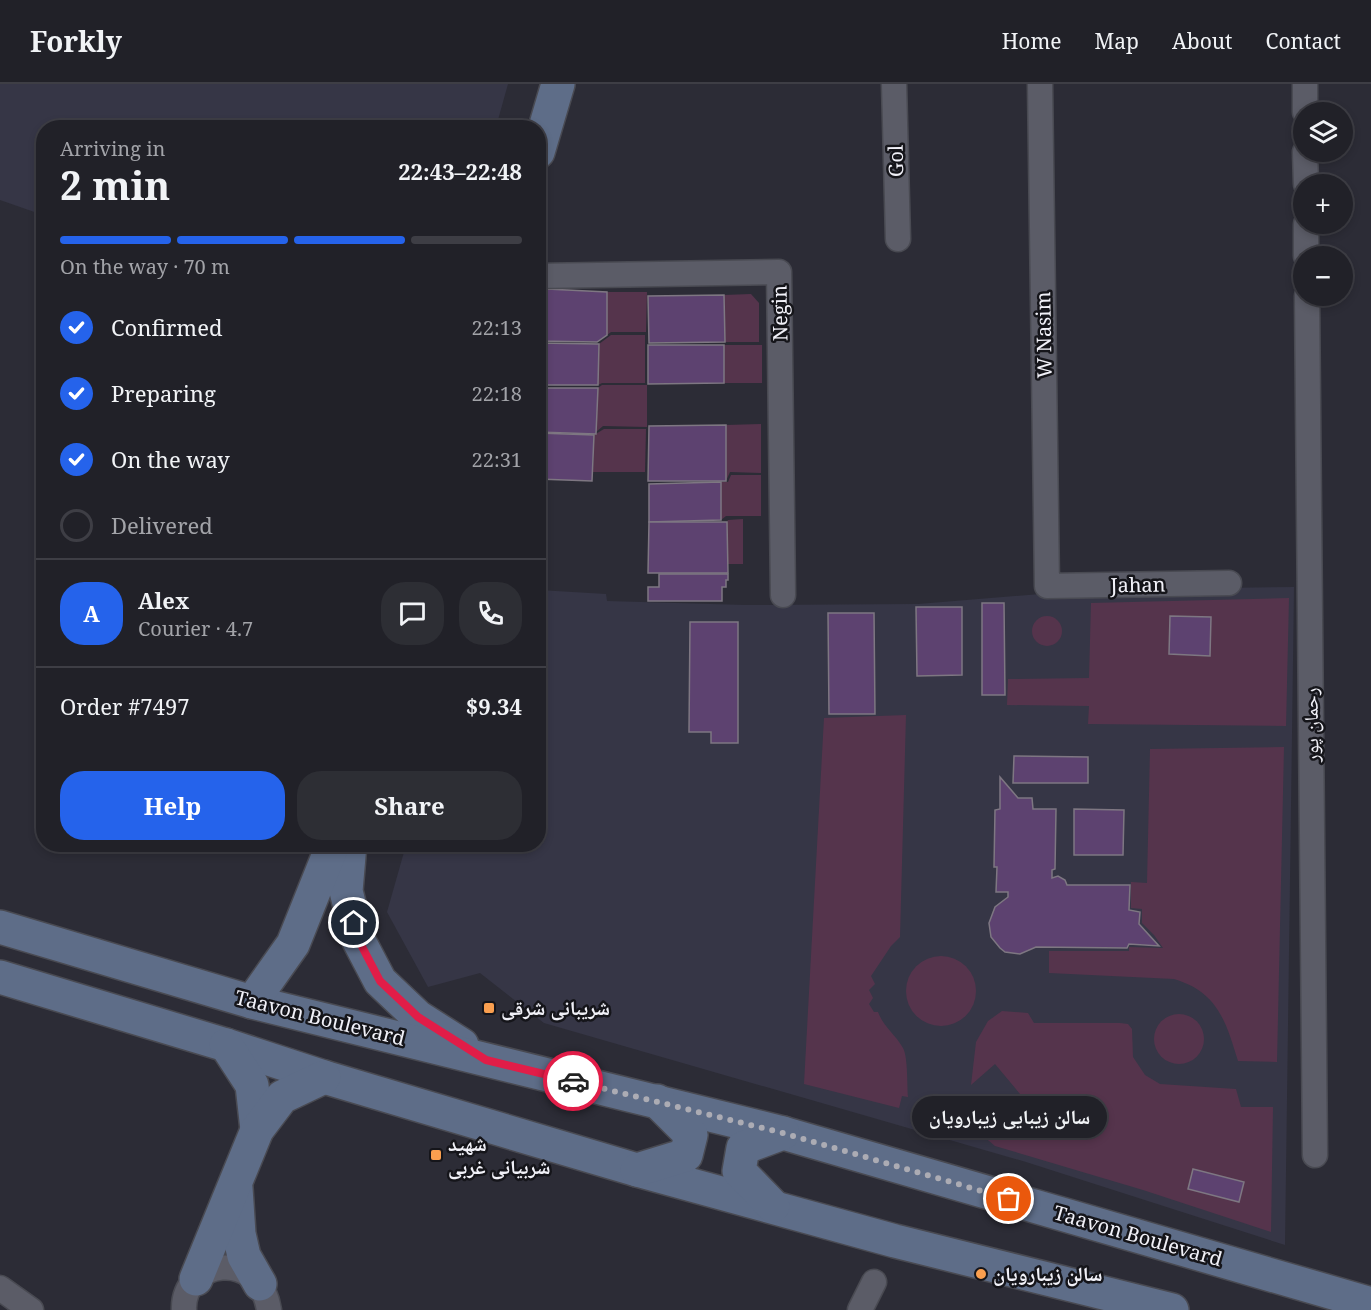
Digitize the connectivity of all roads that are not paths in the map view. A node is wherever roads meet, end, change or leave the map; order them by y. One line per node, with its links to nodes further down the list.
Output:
1 (558, 84): 6 (main road)
2 (894, 84): 7 (street, Gol)
3 (1040, 84): 11 (street, W Nasim)
4 (1305, 84): 5 (street)
5 (1305, 102)
6 (546, 125)
7 (898, 238)
8 (546, 276): 12 (street, Negin)
9 (1307, 306): 24 (street, رحمان پور)
10 (1229, 583): 11 (street, Jahan)
11 (1047, 586)
12 (783, 595)
13 (330, 852): 17 (main road)
14 (349, 852): 19 (main road)
15 (0, 927): 17 (main road, Taavon Boulevard)
16 (0, 977): 18 (main road)
17 (252, 1002): 19 (main road, Taavon Boulevard)
18 (226, 1045): 20 (main road); 22 (main road)
19 (486, 1060): 21 (main road, Taavon Boulevard)
20 (324, 1077): 22 (main road); 25 (main road)
21 (657, 1101): 23 (main road, Taavon Boulevard); 25 (main road)
22 (257, 1130): 26 (main road)
23 (783, 1133): 27 (main road); 32 (main road, Taavon Boulevard)
24 (1315, 1155)
25 (637, 1170): 27 (main road)
26 (236, 1181): 30 (main road); 31 (main road)
27 (773, 1206): 35 (main road)
28 (874, 1282): 34 (street)
29 (0, 1288): 33 (street)
30 (269, 1300): 31 (street)
31 (186, 1301)
32 (1371, 1304)
33 (32, 1310)
34 (860, 1310)
35 (1172, 1310)

